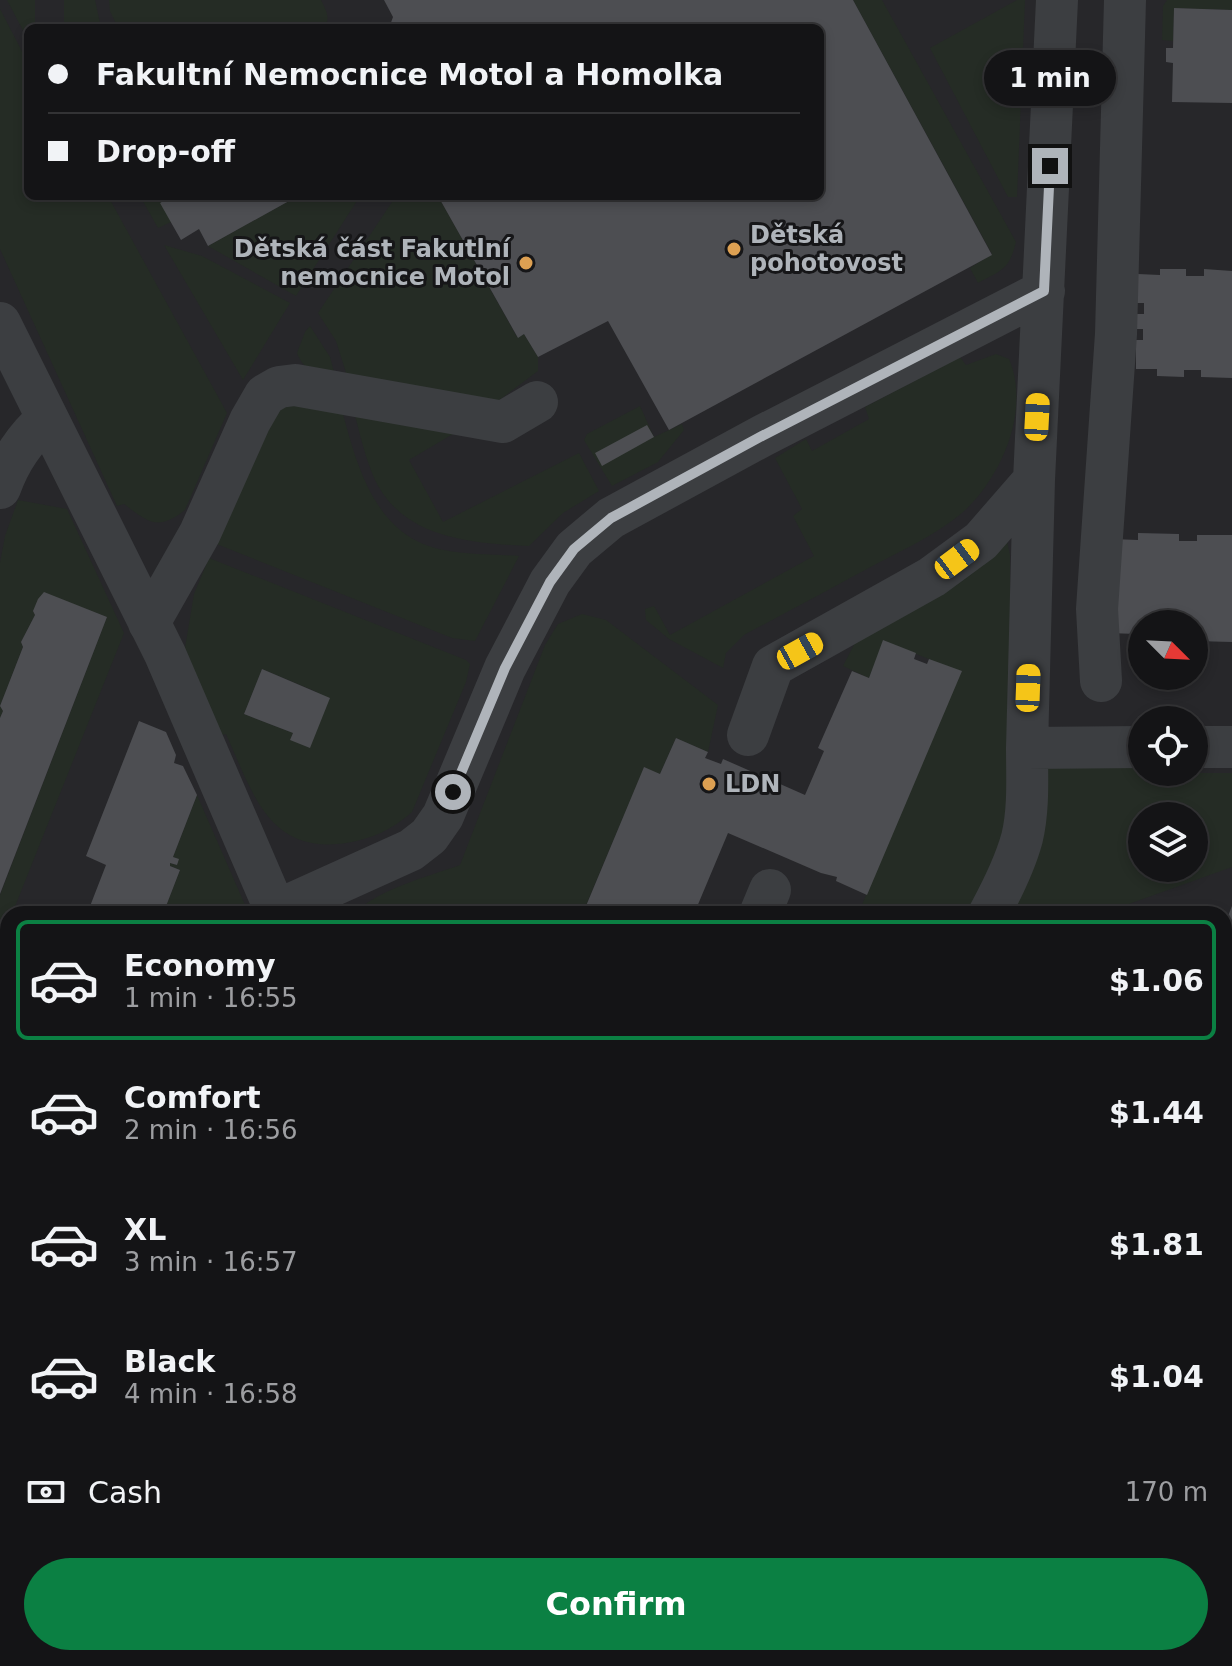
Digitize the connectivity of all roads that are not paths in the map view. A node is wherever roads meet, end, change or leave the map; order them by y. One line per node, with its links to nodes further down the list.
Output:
1 (1125, 0): 10 (street)
2 (1056, 3): 3 (street)
3 (1044, 291): 7 (street); 17 (street)
4 (0, 323): 6 (street)
5 (537, 402): 9 (street)
6 (47, 419): 8 (street); 9 (street)
7 (1034, 480): 11 (street); 15 (street)
8 (0, 488)
9 (149, 623): 16 (street)
10 (1101, 681)
11 (748, 735)
12 (1128, 747): 15 (street)
13 (1208, 747): 14 (street)
14 (1232, 747)
15 (1027, 748): 18 (street)
16 (274, 906)
17 (290, 906)
18 (993, 906)

